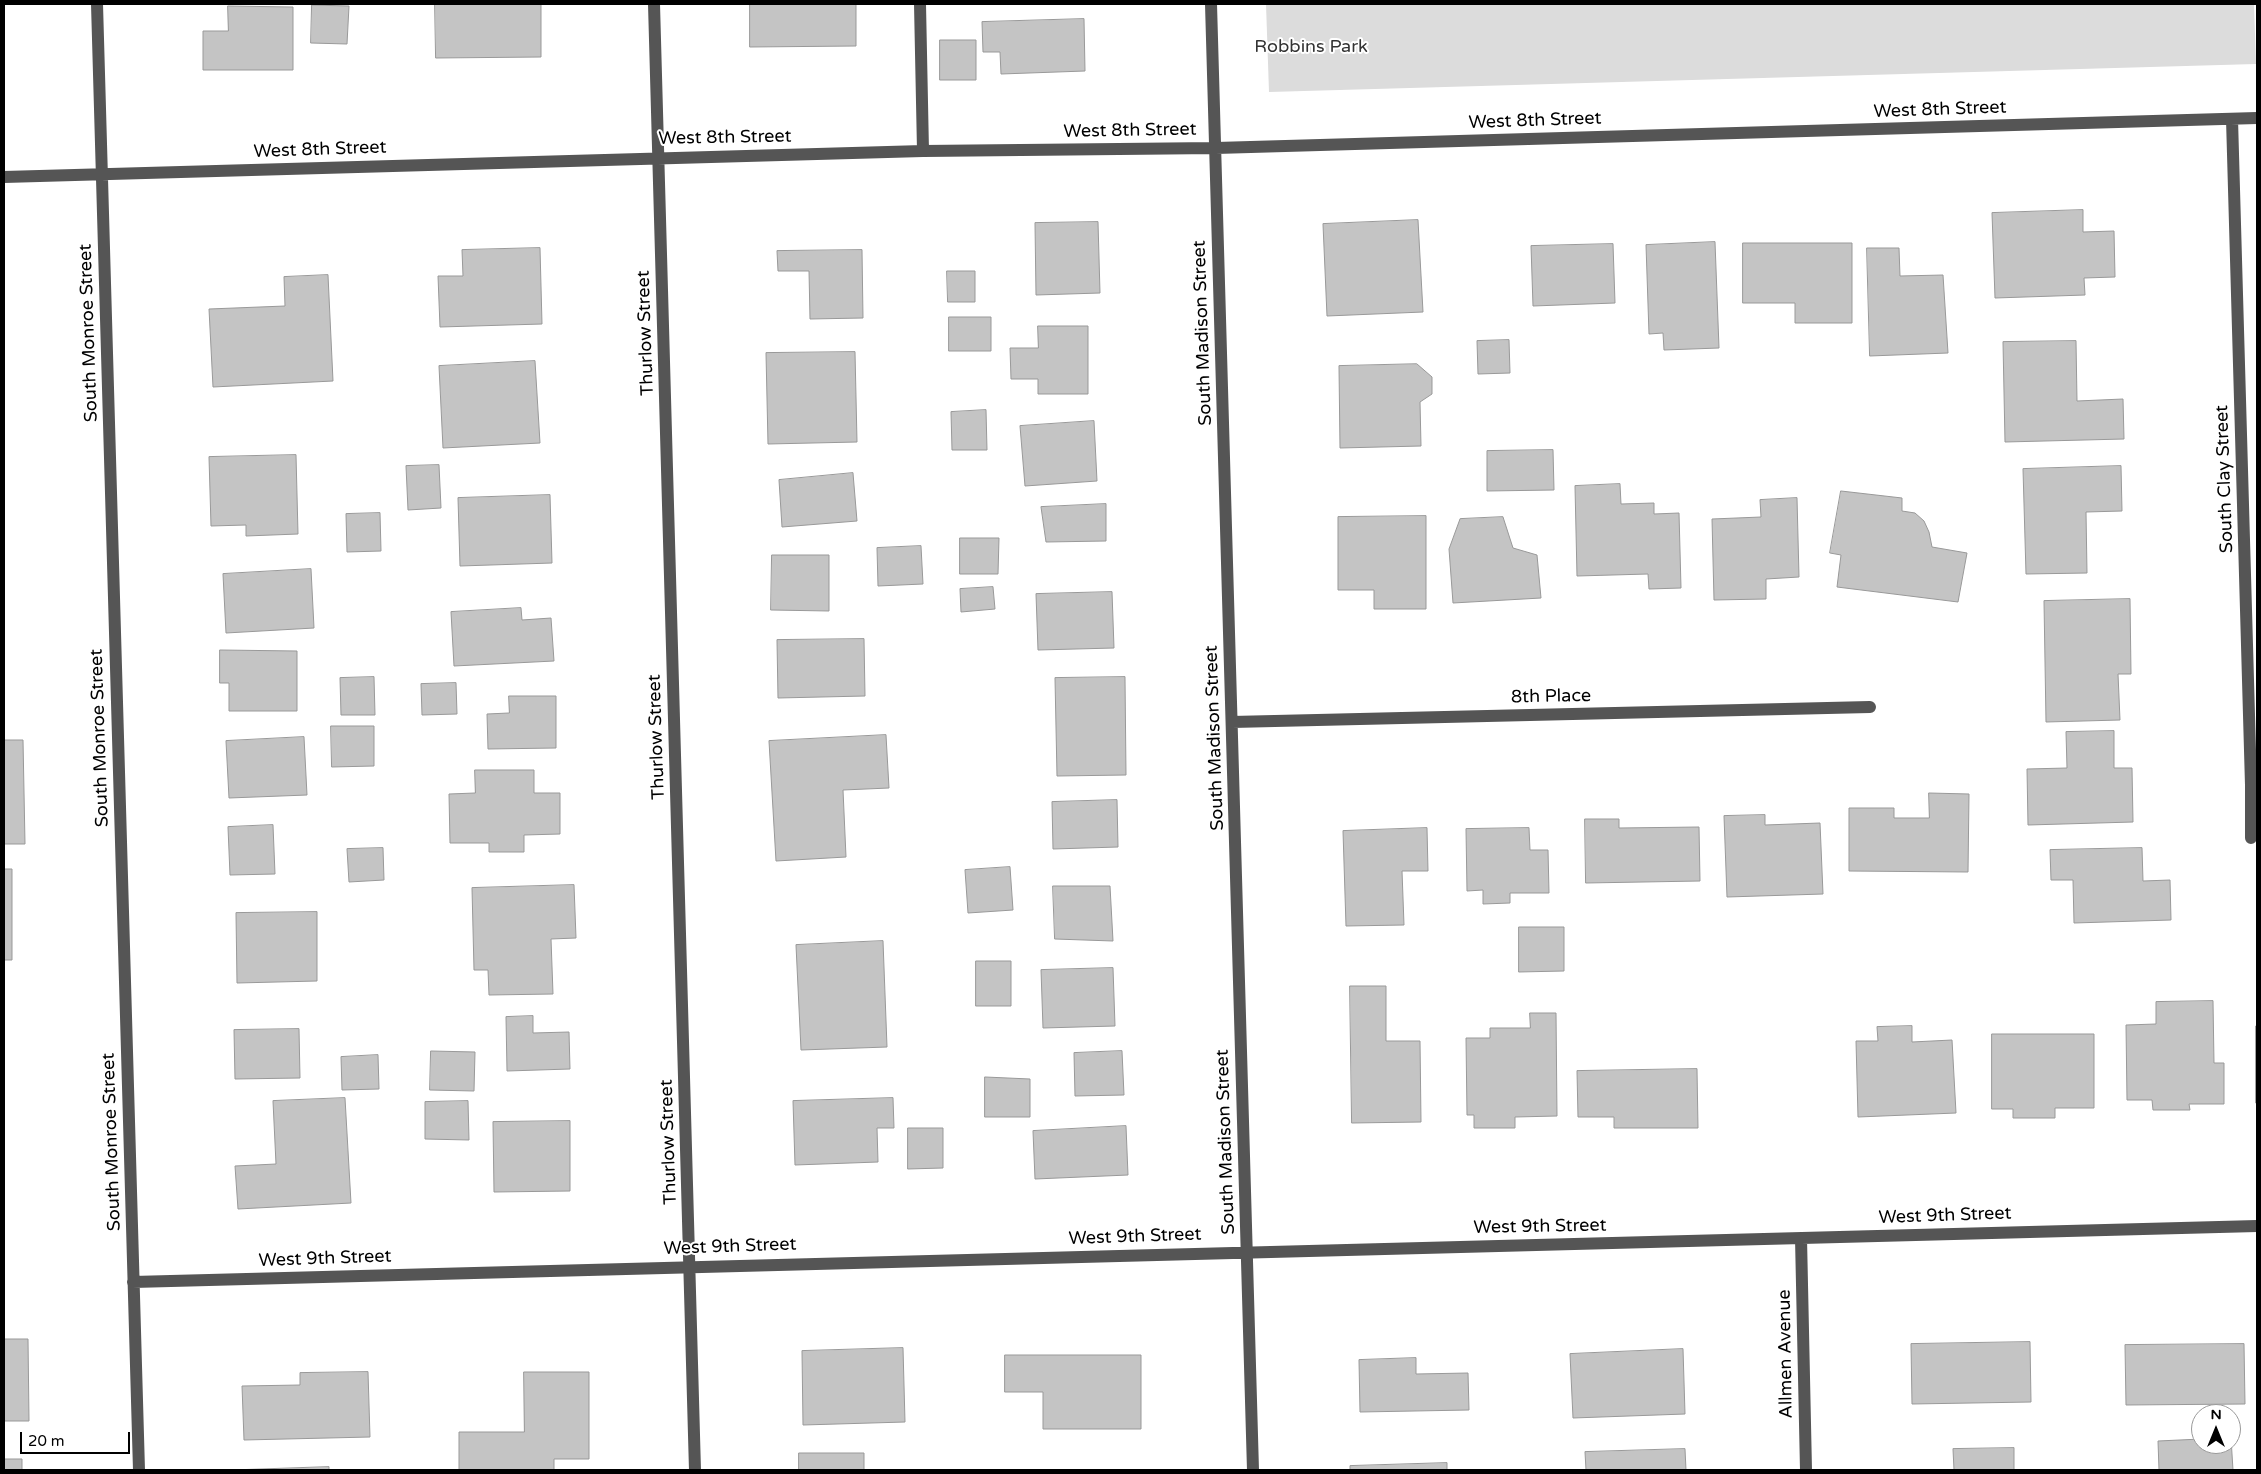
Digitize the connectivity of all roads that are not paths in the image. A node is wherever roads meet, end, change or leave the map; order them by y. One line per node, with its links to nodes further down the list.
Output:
1 (97, 4): 10 (street, South Monroe Street)
2 (654, 4): 9 (street, Thurlow Street)
3 (920, 4): 8 (street)
4 (1211, 4): 7 (street, South Madison Street)
5 (2257, 118): 6 (street, West 8th Street)
6 (2232, 119): 7 (street, West 8th Street); 14 (street, South Clay Street)
7 (1216, 148): 8 (street, West 8th Street); 13 (street, South Madison Street)
8 (923, 151): 9 (street, West 8th Street)
9 (658, 158): 10 (street, West 8th Street); 18 (street, Thurlow Street)
10 (102, 174): 11 (street, West 8th Street); 19 (street, South Monroe Street)
11 (4, 177)
12 (1870, 706): 13 (street, 8th Place)
13 (1232, 722): 17 (street, South Madison Street)
14 (2250, 838)
15 (2257, 1226): 16 (street, West 9th Street)
16 (1801, 1238): 17 (street, West 9th Street); 23 (street, Allmen Avenue)
17 (1247, 1251): 18 (street, West 9th Street); 22 (street, South Madison Street)
18 (690, 1266): 19 (street, West 9th Street); 21 (street, Thurlow Street)
19 (133, 1282): 20 (street, South Monroe Street)
20 (139, 1470)
21 (695, 1470)
22 (1253, 1470)
23 (1806, 1470)

